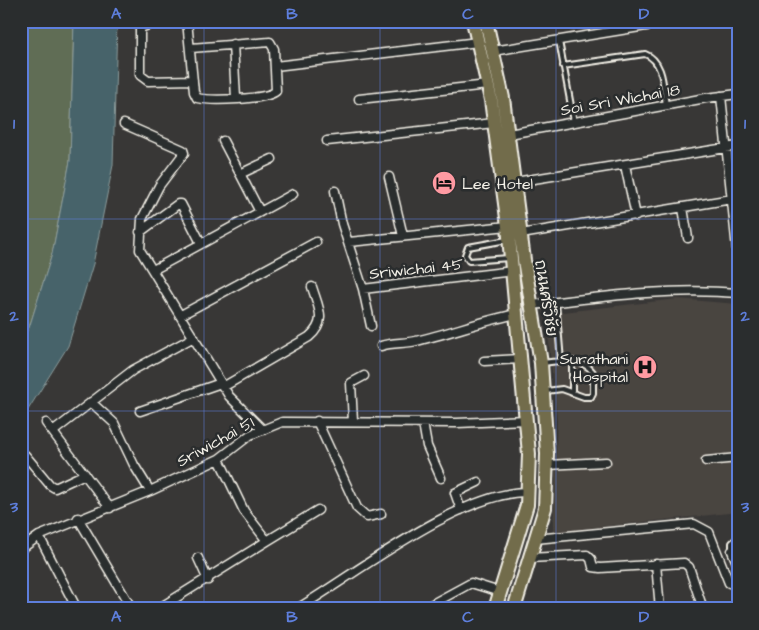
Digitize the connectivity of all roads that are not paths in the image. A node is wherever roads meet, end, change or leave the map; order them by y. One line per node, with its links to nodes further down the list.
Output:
1 (183, 21): 14 (street)
2 (187, 21): 10 (street)
3 (473, 21): 8 (main road, ถนนศรีวิชัย)
4 (486, 21): 11 (main road, ถนนศรีวิชัย)
5 (677, 21): 6 (street)
6 (641, 24): 7 (street)
7 (559, 41): 11 (street); 13 (lane)
8 (478, 42): 12 (street); 15 (main road, ถนนศรีวิชัย)
9 (232, 44): 10 (street); 12 (street); 18 (street)
10 (191, 48): 14 (street)
11 (493, 51): 24 (main road, ถนนศรีวิชัย)
12 (276, 66): 18 (street)
13 (563, 66): 20 (lane); 21 (lane)
14 (193, 80): 18 (street)
15 (488, 85): 19 (street); 22 (main road, ถนนศรีวิชัย)
16 (738, 94): 17 (street, Soi Sri Wichai 18)
17 (720, 96): 20 (street, Soi Sri Wichai 18); 28 (street)
18 (236, 98)
19 (359, 99)
20 (666, 105): 21 (street, Soi Sri Wichai 18)
21 (574, 122): 24 (street, Soi Sri Wichai 18)
22 (494, 123): 26 (street); 40 (main road, ถนนศรีวิชัย)
23 (124, 124): 41 (street)
24 (508, 134): 33 (main road, ถนนศรีวิชัย)
25 (223, 141): 31 (street)
26 (327, 141)
27 (738, 146): 28 (street)
28 (726, 148): 30 (street); 36 (street)
29 (272, 159): 31 (street)
30 (625, 165): 33 (street); 39 (street)
31 (240, 174): 38 (street)
32 (389, 177): 42 (street)
33 (515, 182): 43 (main road, ถนนศรีวิชัย)
34 (335, 191): 46 (street, Sriwichai 45)
35 (293, 194): 38 (street)
36 (735, 199): 37 (street); 48 (street)
37 (683, 208): 39 (street); 44 (street)
38 (260, 212): 47 (street)
39 (636, 216): 43 (street)
40 (508, 226): 42 (street); 43 (main road, ถนนศรีวิชัย)
41 (140, 232): 47 (street); 50 (street)
42 (402, 236): 46 (street)
43 (515, 236): 49 (main road, ถนนศรีวิชัย); 49 (lane); 55 (main road, ถนนศรีวิชัย)
44 (688, 238)
45 (316, 242): 57 (street)
46 (349, 242): 52 (street, Sriwichai 45)
47 (202, 243): 50 (street)
48 (738, 259)
49 (512, 264): 52 (street, Sriwichai 45); 56 (main road, ถนนศรีวิชัย)
50 (153, 270): 57 (street)
51 (312, 287): 68 (street)
52 (363, 289): 58 (street)
53 (738, 293): 54 (street)
54 (556, 302): 55 (street); 63 (lane)
55 (532, 305): 65 (main road, ถนนศรีวิชัย)
56 (517, 314): 60 (street); 61 (main road, ถนนศรีวิชัย)
57 (181, 315): 59 (street)
58 (371, 326)
59 (194, 337): 68 (street); 71 (street)
60 (381, 346)
61 (521, 359): 62 (street); 67 (main road, ถนนศรีวิชัย)
62 (484, 361)
63 (561, 361): 64 (lane); 65 (lane)
64 (572, 361): 70 (lane); 70 (lane)
65 (542, 368): 67 (main road); 69 (main road, ถนนศรีวิชัย)
66 (364, 376): 75 (street)
67 (523, 376): 73 (main road, ถนนศรีวิชัย)
68 (222, 385): 72 (street); 78 (street)
69 (543, 391): 70 (lane); 85 (main road, ถนนศรีวิชัย)
70 (572, 393)
71 (91, 402): 79 (street); 89 (street)
72 (140, 411)
73 (527, 420): 77 (street, Sriwichai 51); 90 (main road, ถนนศรีวิชัย)
74 (317, 421): 75 (street, Sriwichai 51); 78 (street, Sriwichai 51); 94 (street)
75 (353, 422): 77 (street, Sriwichai 51)
76 (46, 423): 79 (street)
77 (423, 423): 87 (street)
78 (263, 430): 81 (street, Sriwichai 51)
79 (54, 431): 86 (street)
80 (25, 456): 86 (street)
81 (219, 458): 89 (street, Sriwichai 51); 99 (street)
82 (738, 458): 83 (street)
83 (706, 461)
84 (606, 462): 85 (street)
85 (548, 466): 98 (main road, ถนนศรีวิชัย)
86 (85, 474): 91 (street)
87 (441, 478)
88 (478, 482): 93 (street)
89 (150, 491): 91 (street, Sriwichai 51)
90 (527, 492): 93 (street); 108 (main road, ถนนศรีวิชัย)
91 (110, 508): 95 (street, Sriwichai 51)
92 (318, 510): 99 (street)
93 (462, 510): 112 (street)
94 (381, 514)
95 (78, 518): 96 (street, Sriwichai 51); 110 (street)
96 (39, 536): 100 (street, Sriwichai 51); 109 (street)
97 (738, 538): 101 (lane)
98 (535, 539): 103 (main road, ถนนศรีวิชัย); 107 (street)
99 (268, 541): 106 (street)
100 (21, 549)
101 (735, 551): 105 (street)
102 (198, 558): 106 (street)
103 (530, 558): 104 (street); 115 (main road, ถนนศรีวิชัย)
104 (656, 564): 116 (street); 117 (street)
105 (738, 565)
106 (208, 580): 111 (street)
107 (738, 585)
108 (500, 592): 113 (street); 114 (main road, ถนนศรีวิชัย)
109 (77, 609)
110 (132, 609)
111 (158, 609)
112 (297, 609)
113 (423, 609)
114 (495, 609)
115 (514, 609)
116 (660, 609)
117 (703, 609)

